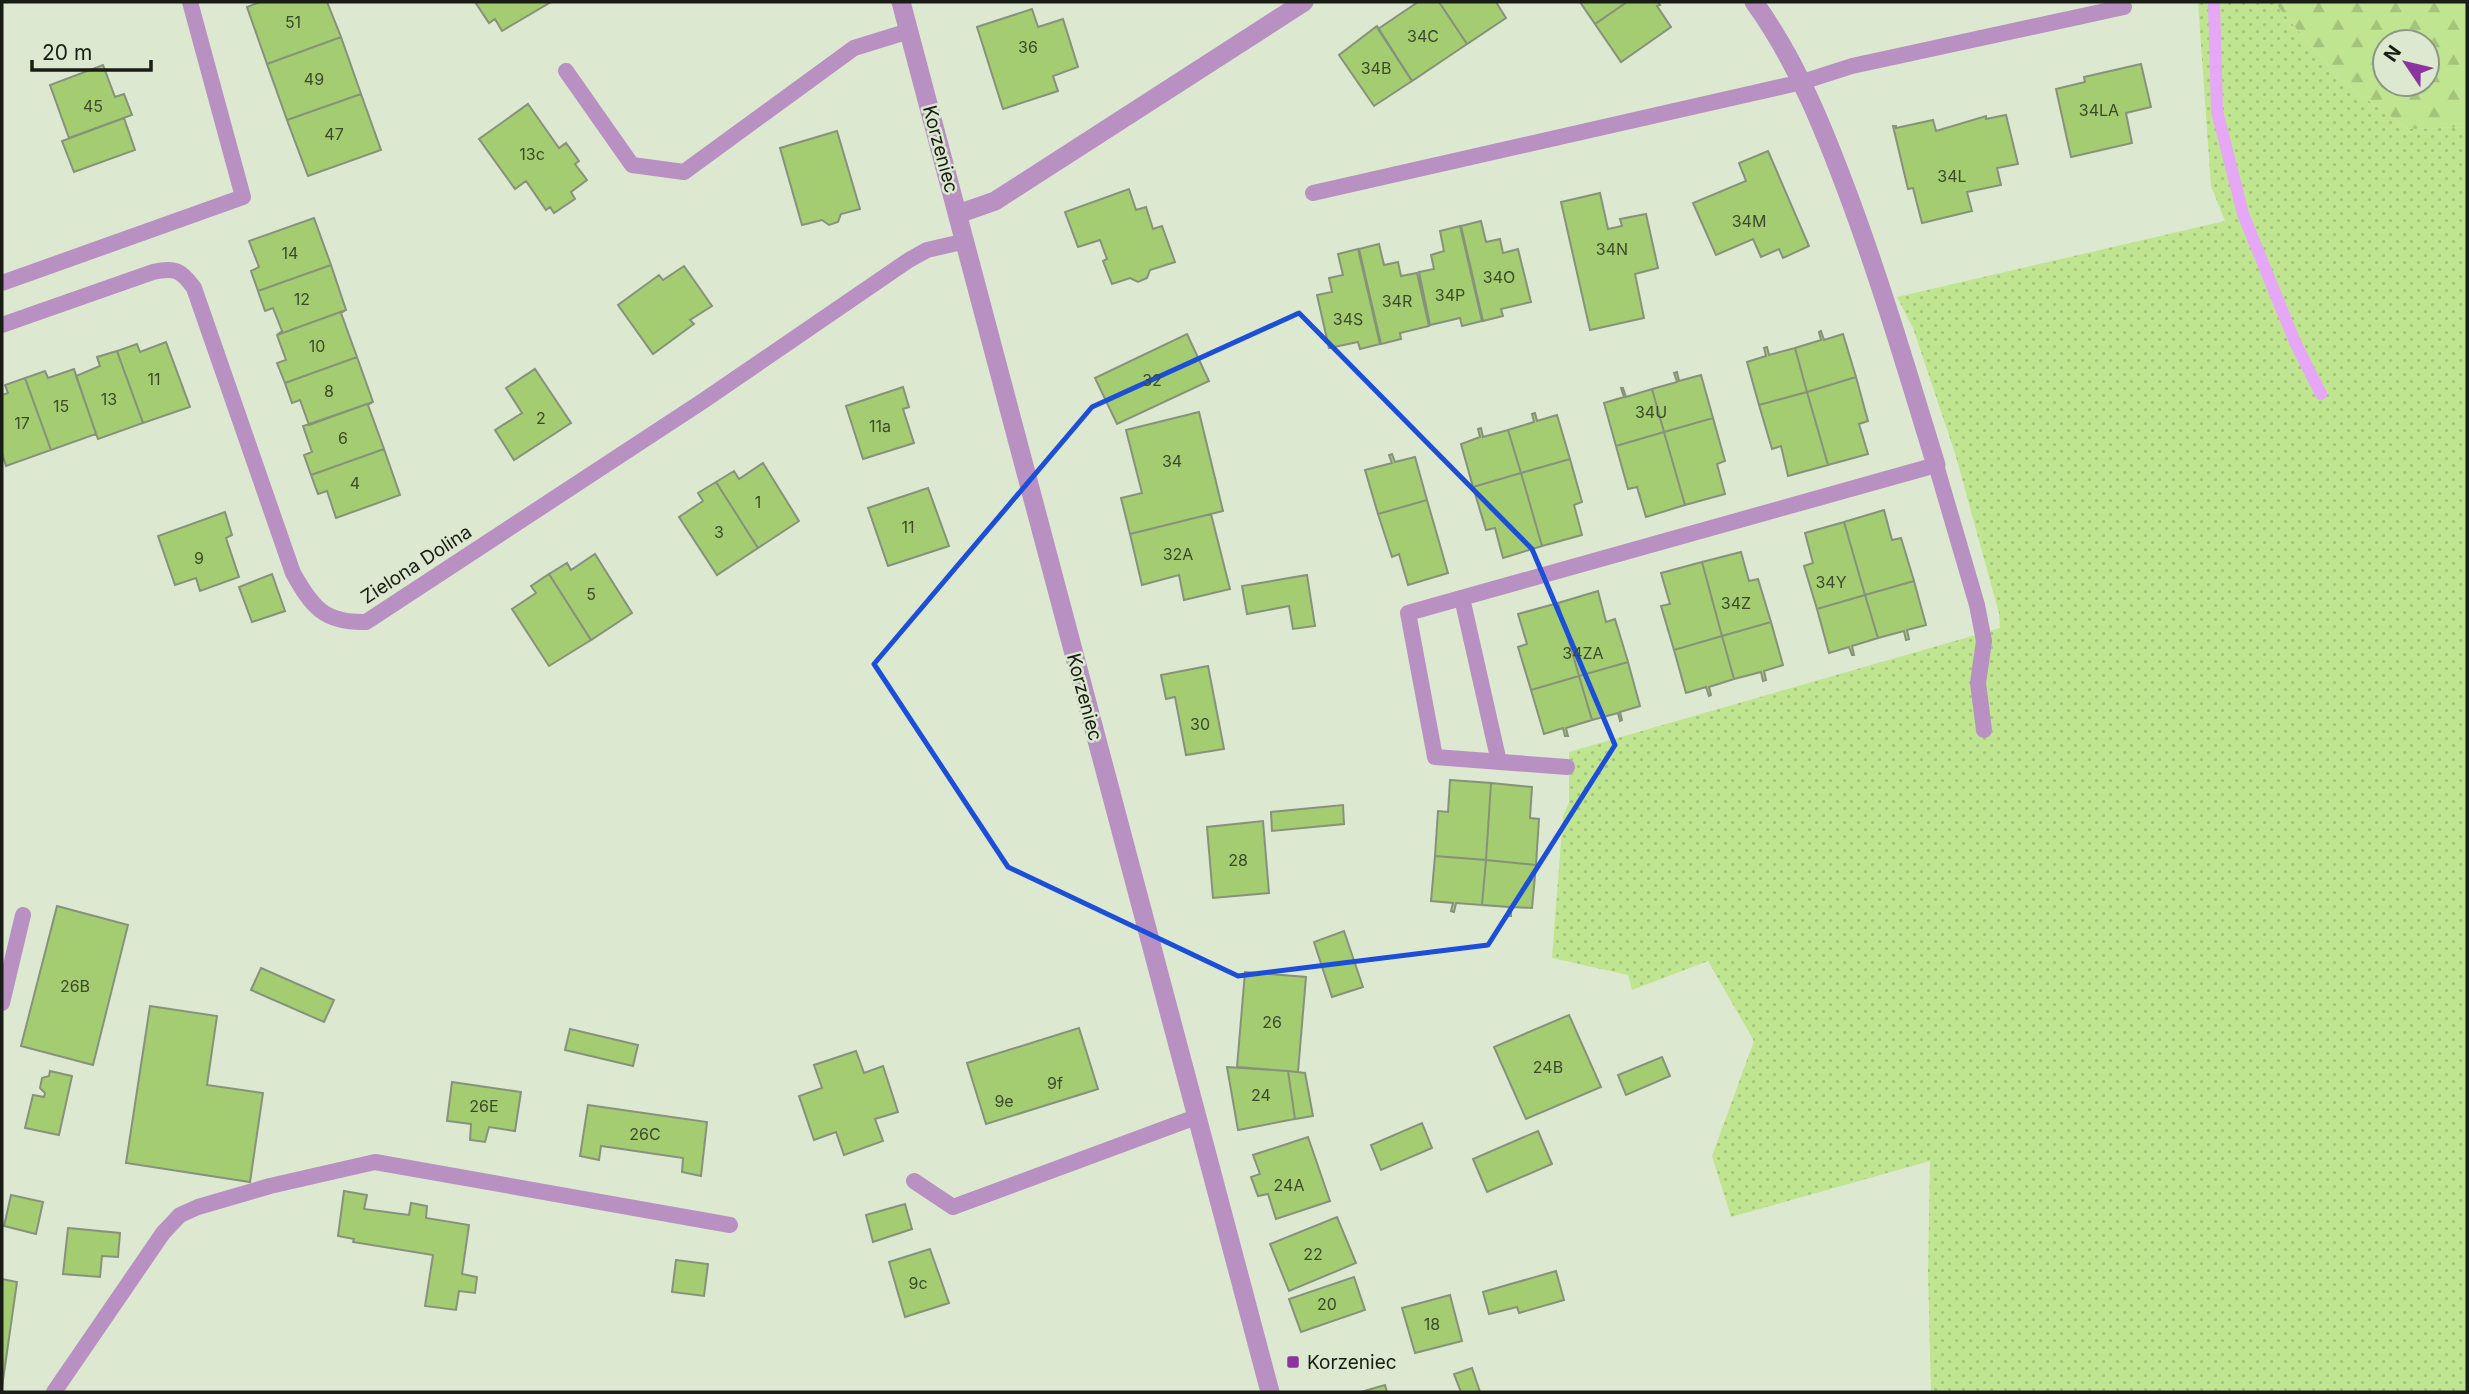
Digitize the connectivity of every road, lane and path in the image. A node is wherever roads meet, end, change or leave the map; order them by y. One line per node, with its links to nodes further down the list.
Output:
1 (190, 2): 12 (lane)
2 (901, 2): 6 (street, Korzeniec)
3 (1304, 2): 10 (street)
4 (1754, 2): 8 (street)
5 (2124, 7): 8 (lane)
6 (909, 31): 7 (lane); 10 (street, Korzeniec)
7 (566, 71)
8 (1802, 82): 9 (lane); 14 (street)
9 (1313, 193)
10 (958, 214): 11 (street, Korzeniec)
11 (965, 241): 13 (lane, Zielona Dolina); 21 (street, Korzeniec)
12 (2, 283)
13 (2, 325)
14 (1936, 466): 15 (lane); 16 (lane)
15 (1462, 598): 17 (lane); 17 (lane)
16 (1984, 730)
17 (1499, 762): 18 (lane)
18 (1567, 767)
19 (23, 915): 20 (lane)
20 (2, 1003)
21 (1196, 1117): 22 (lane); 25 (street, Korzeniec)
22 (914, 1181)
23 (730, 1225): 24 (lane)
24 (54, 1392)
25 (1270, 1392)

